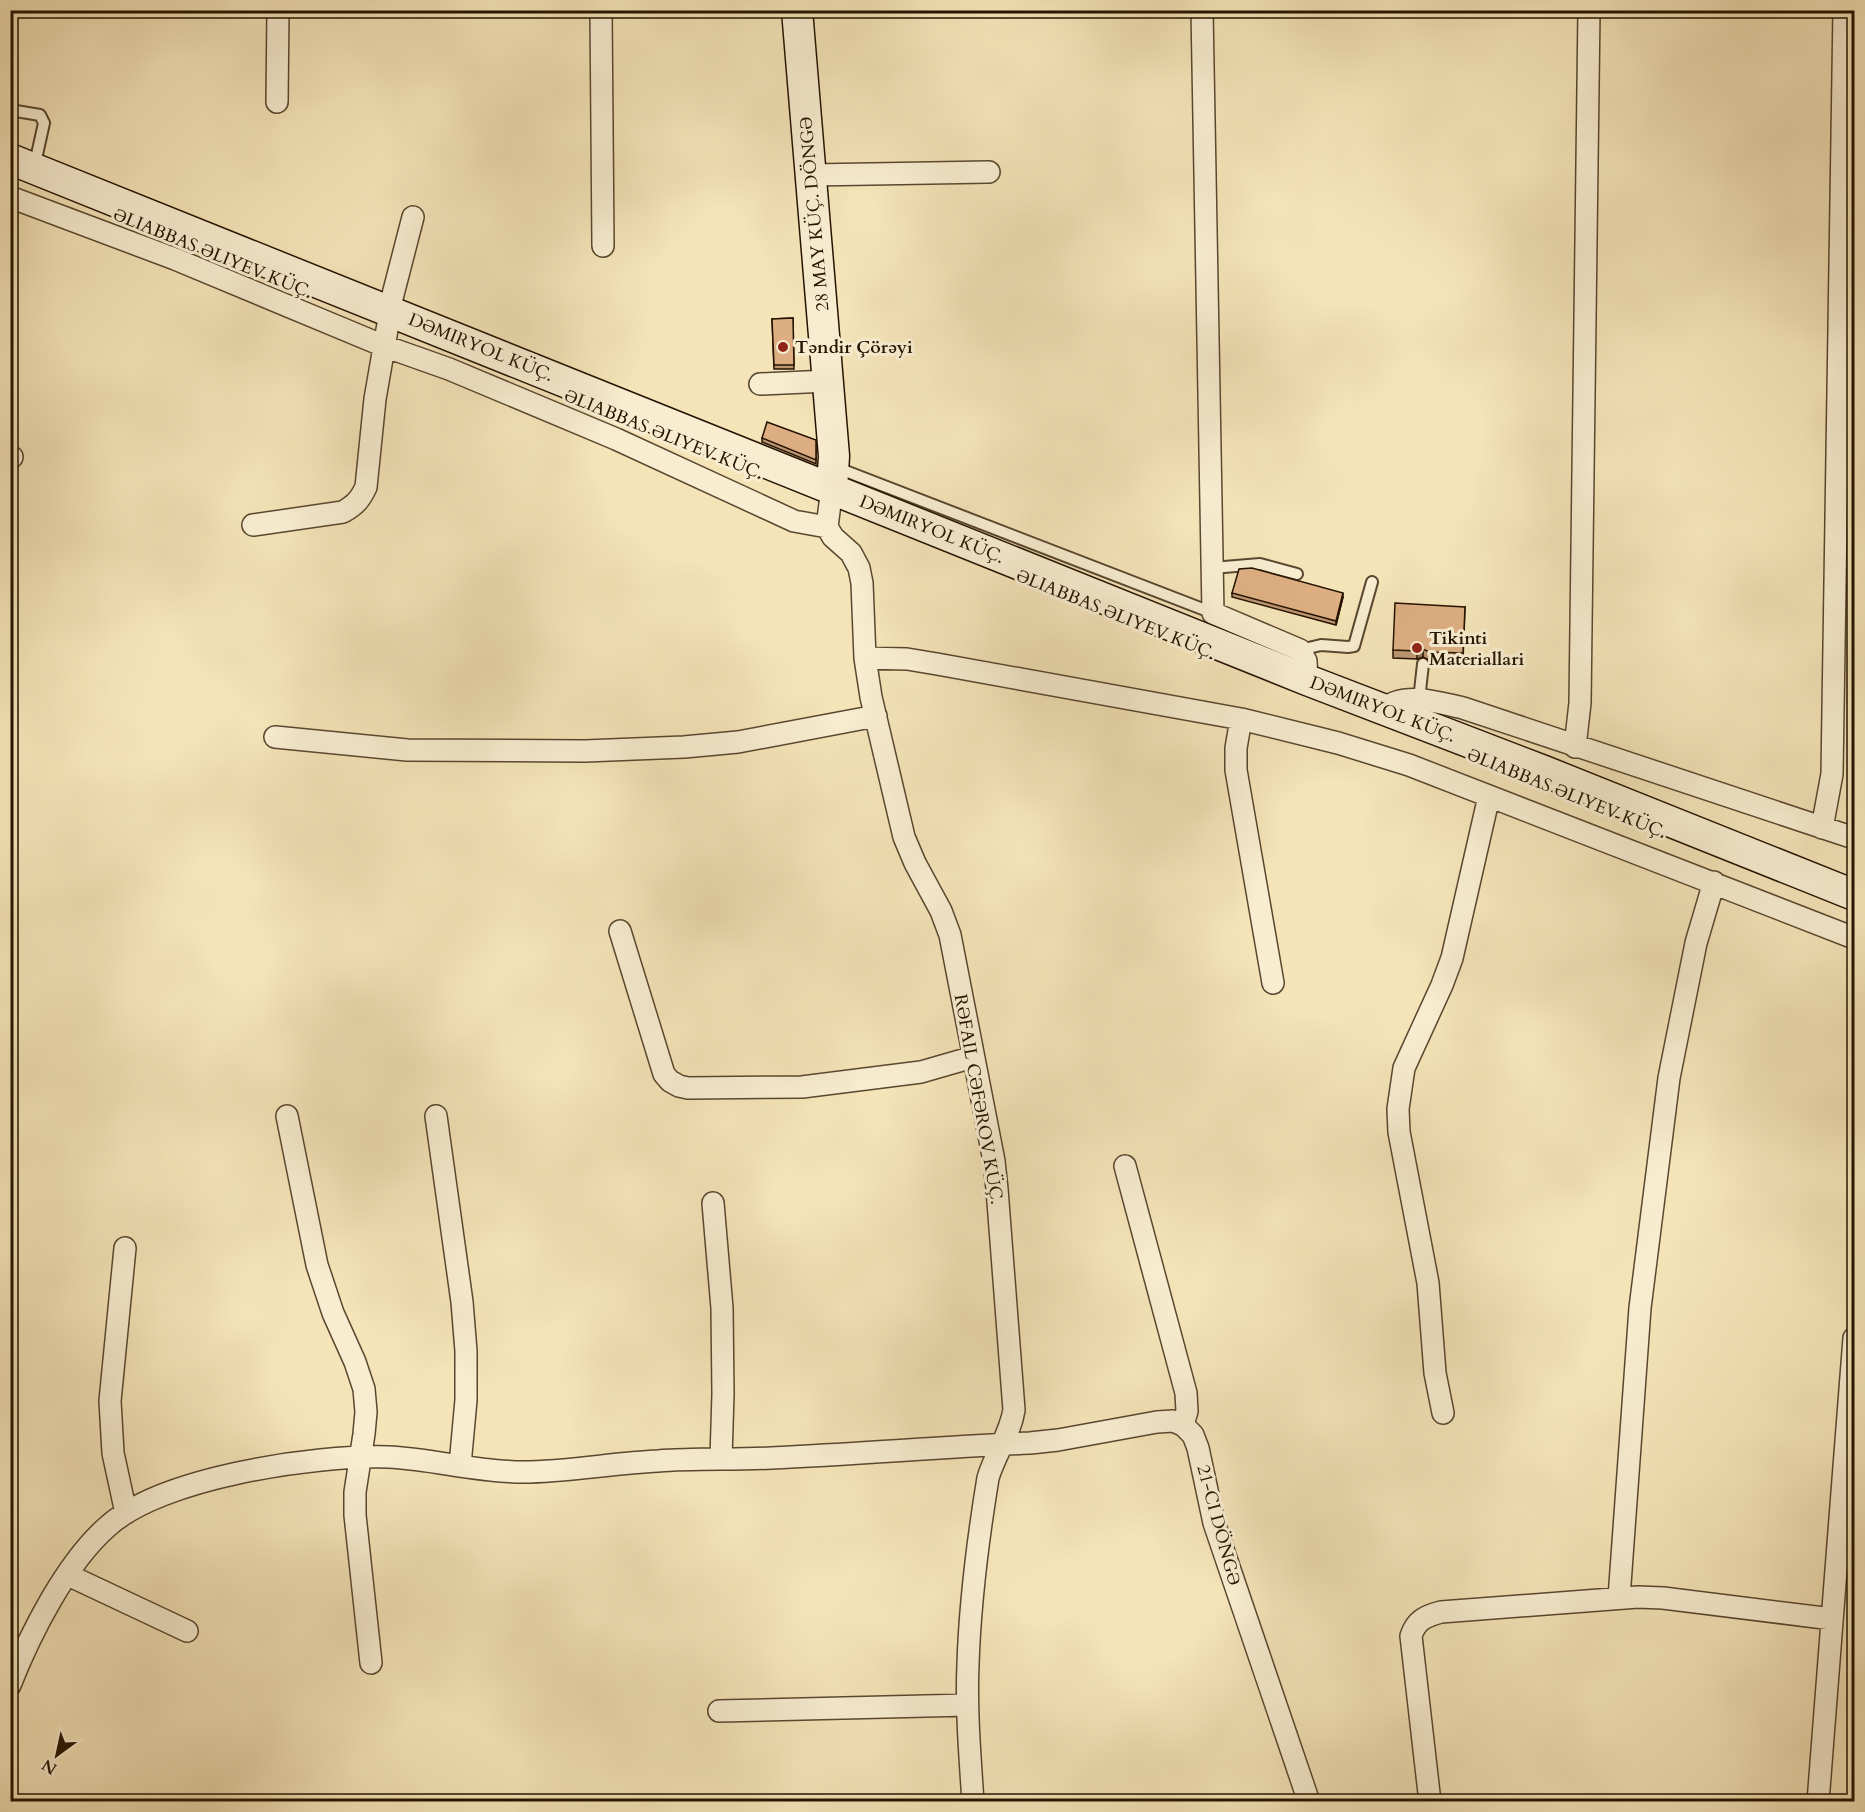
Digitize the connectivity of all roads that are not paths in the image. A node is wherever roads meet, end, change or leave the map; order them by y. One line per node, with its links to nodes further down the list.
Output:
1 (278, 10): 7 (street)
2 (601, 10): 14 (street)
3 (797, 10): 11 (main road, 28 MAY KÜÇ. DÖNGƏ)
4 (1202, 10): 21 (street)
5 (1589, 10): 34 (street)
6 (1844, 10): 20 (street)
7 (277, 102)
8 (10, 110): 9 (lane)
9 (18, 166): 15 (main road, ƏLIABBAS ƏLIYEV KÜÇ.)
10 (989, 172): 11 (street)
11 (811, 175): 16 (main road, 28 MAY KÜÇ. DÖNGƏ)
12 (10, 197): 15 (street)
13 (413, 217): 15 (street)
14 (603, 246)
15 (387, 326): 18 (main road, DƏMIRYOL KÜÇ.); 18 (street); 19 (street)
16 (828, 381): 17 (street); 18 (main road, 28 MAY KÜÇ. DÖNGƏ)
17 (760, 384)
18 (831, 495): 24 (lane); 26 (street, RƏFAIL CƏFƏROV KÜÇ.); 28 (main road, DƏMIRYOL KÜÇ.); 40 (main road, ƏLIABBAS ƏLIYEV KÜÇ.)
19 (253, 525)
20 (1845, 557): 36 (street)
21 (1212, 568): 22 (lane); 24 (street)
22 (1297, 574)
23 (1372, 582): 25 (lane)
24 (1213, 613): 25 (street)
25 (1300, 650): 28 (street)
26 (865, 658): 31 (street, RƏFAIL CƏFƏROV KÜÇ.); 32 (street)
27 (1423, 664): 29 (lane)
28 (1307, 680): 30 (main road, DƏMIRYOL KÜÇ.)
29 (1419, 700): 30 (street); 34 (street)
30 (1384, 709): 39 (main road, DƏMIRYOL KÜÇ.)
31 (876, 716): 33 (street); 44 (street, RƏFAIL CƏFƏROV KÜÇ.)
32 (1241, 719): 35 (street); 43 (street)
33 (275, 737)
34 (1575, 747): 36 (street)
35 (1489, 796): 38 (street); 51 (street)
36 (1822, 828): 37 (street)
37 (1854, 838)
38 (1714, 882): 42 (street); 59 (street)
39 (1854, 895)
40 (1854, 907)
41 (620, 931): 44 (street)
42 (1854, 938)
43 (1273, 983)
44 (973, 1057): 53 (street, RƏFAIL CƏFƏROV KÜÇ.)
45 (287, 1116): 54 (street)
46 (436, 1116): 56 (street)
47 (1125, 1166): 52 (street)
48 (712, 1203): 55 (street)
49 (125, 1248): 57 (street)
50 (1854, 1338): 60 (street)
51 (1443, 1413)
52 (1183, 1425): 53 (street); 67 (street, 21-CI DÖNGƏ)
53 (1002, 1444): 55 (street); 64 (street, RƏFAIL CƏFƏROV KÜÇ.)
54 (360, 1458): 56 (street); 57 (street); 62 (street)
55 (721, 1458): 56 (street)
56 (460, 1465)
57 (126, 1513): 58 (street)
58 (68, 1575): 61 (street); 63 (street)
59 (1618, 1598): 60 (street); 68 (street)
60 (1832, 1618): 69 (street)
61 (187, 1631)
62 (371, 1663)
63 (12, 1677)
64 (967, 1705): 65 (street); 66 (street, RƏFAIL CƏFƏROV KÜÇ.)
65 (718, 1711)
66 (973, 1802)
67 (1309, 1802)
68 (1430, 1802)
69 (1818, 1802)

